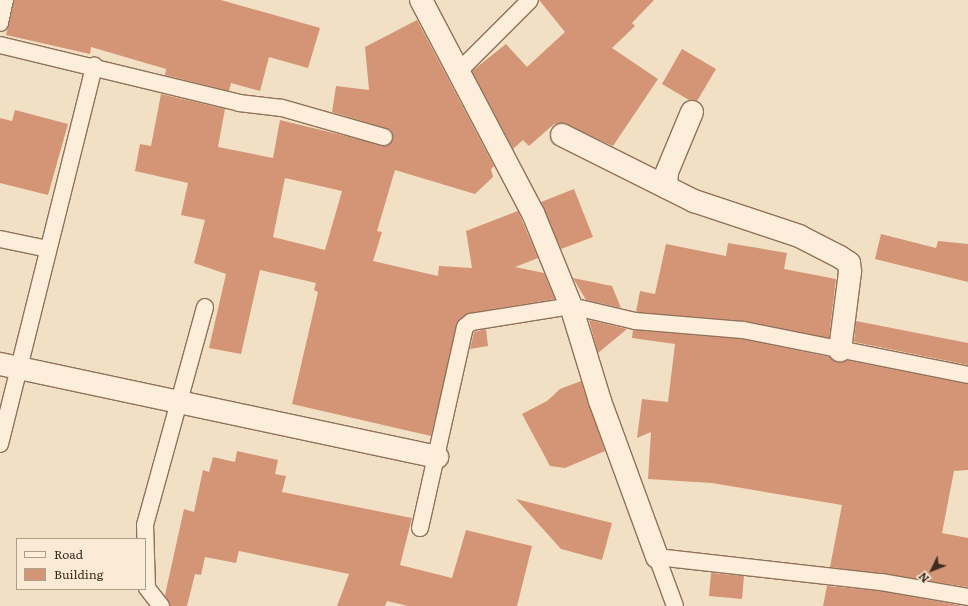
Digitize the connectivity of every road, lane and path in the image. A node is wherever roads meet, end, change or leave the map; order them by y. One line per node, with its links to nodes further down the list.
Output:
1 (5, 0): 4 (lane)
2 (421, 0): 7 (street)
3 (530, 0): 7 (lane)
4 (0, 20)
5 (0, 45): 6 (lane)
6 (94, 66): 10 (lane); 13 (lane)
7 (458, 71): 15 (street)
8 (692, 112): 11 (street)
9 (562, 135): 11 (street)
10 (384, 137)
11 (666, 187): 16 (street)
12 (0, 239): 13 (lane)
13 (48, 249): 17 (lane)
14 (205, 306): 19 (lane)
15 (571, 306): 16 (lane); 21 (lane); 25 (street)
16 (840, 350): 18 (lane)
17 (10, 366): 19 (street); 20 (lane)
18 (968, 375)
19 (181, 400): 21 (street); 23 (lane)
20 (0, 444)
21 (437, 457): 22 (lane)
22 (420, 528)
23 (145, 538)
24 (146, 556): 27 (lane)
25 (657, 557): 26 (lane); 28 (lane)
26 (968, 597)
27 (161, 606)
28 (675, 606)

